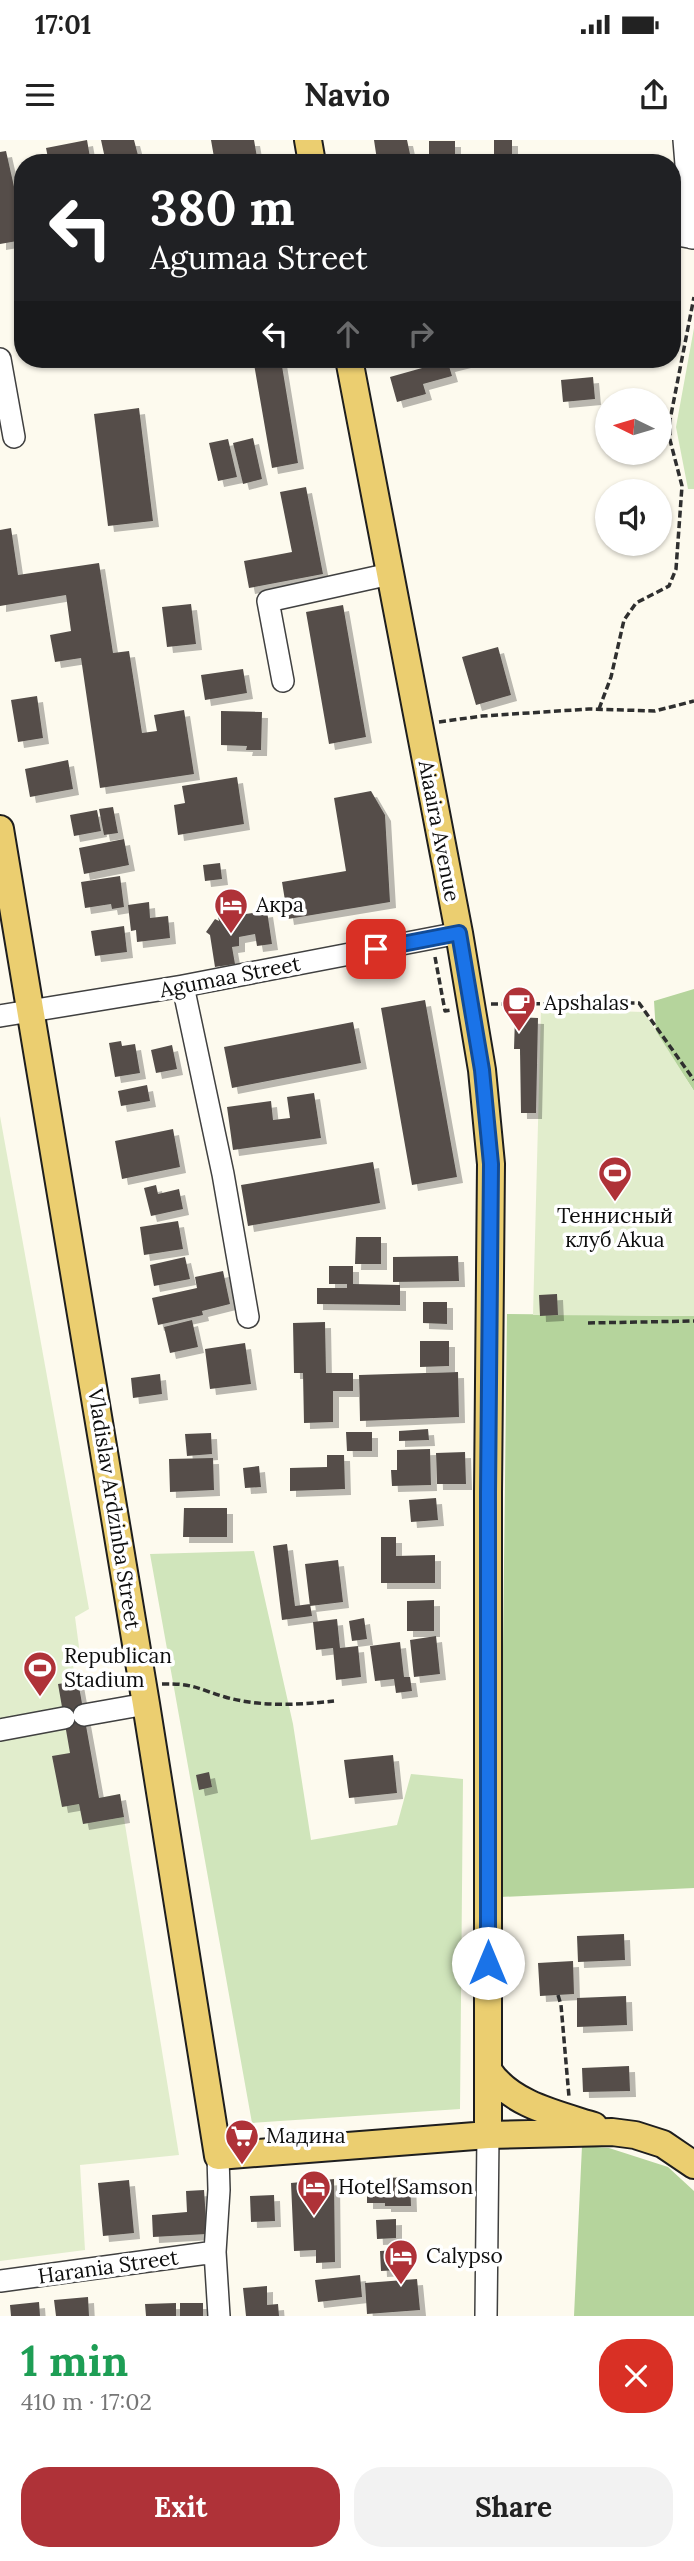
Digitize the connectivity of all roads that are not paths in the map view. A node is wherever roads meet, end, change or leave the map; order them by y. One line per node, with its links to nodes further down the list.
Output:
1 (684, 140): 2 (street)
2 (686, 237)
3 (0, 359): 5 (street)
4 (351, 368): 6 (main road, Aiaaira Avenue)
5 (14, 437)
6 (390, 574): 7 (street); 9 (main road, Aiaaira Avenue)
7 (283, 681)
8 (0, 830): 11 (main road, Vladislav Ardzinba Street)
9 (459, 933): 10 (street, Agumaa Street); 16 (main road, Aiaaira Avenue)
10 (183, 986): 11 (street, Agumaa Street); 13 (street)
11 (32, 1011): 12 (street, Agumaa Street); 14 (main road, Vladislav Ardzinba Street)
12 (0, 1016)
13 (248, 1318)
14 (144, 1695): 15 (street); 19 (main road, Vladislav Ardzinba Street)
15 (0, 1730)
16 (488, 2070): 17 (main road); 18 (main road, Aiaaira Avenue)
17 (612, 2132): 18 (main road); 20 (main road)
18 (488, 2135): 19 (main road); 24 (street, Aiaaira Avenue)
19 (218, 2156): 21 (street, Vladislav Ardzinba Street)
20 (694, 2165)
21 (215, 2252): 22 (street, Harania Street); 23 (street, Vladislav Ardzinba Street)
22 (0, 2281)
23 (219, 2316)
24 (486, 2316)

